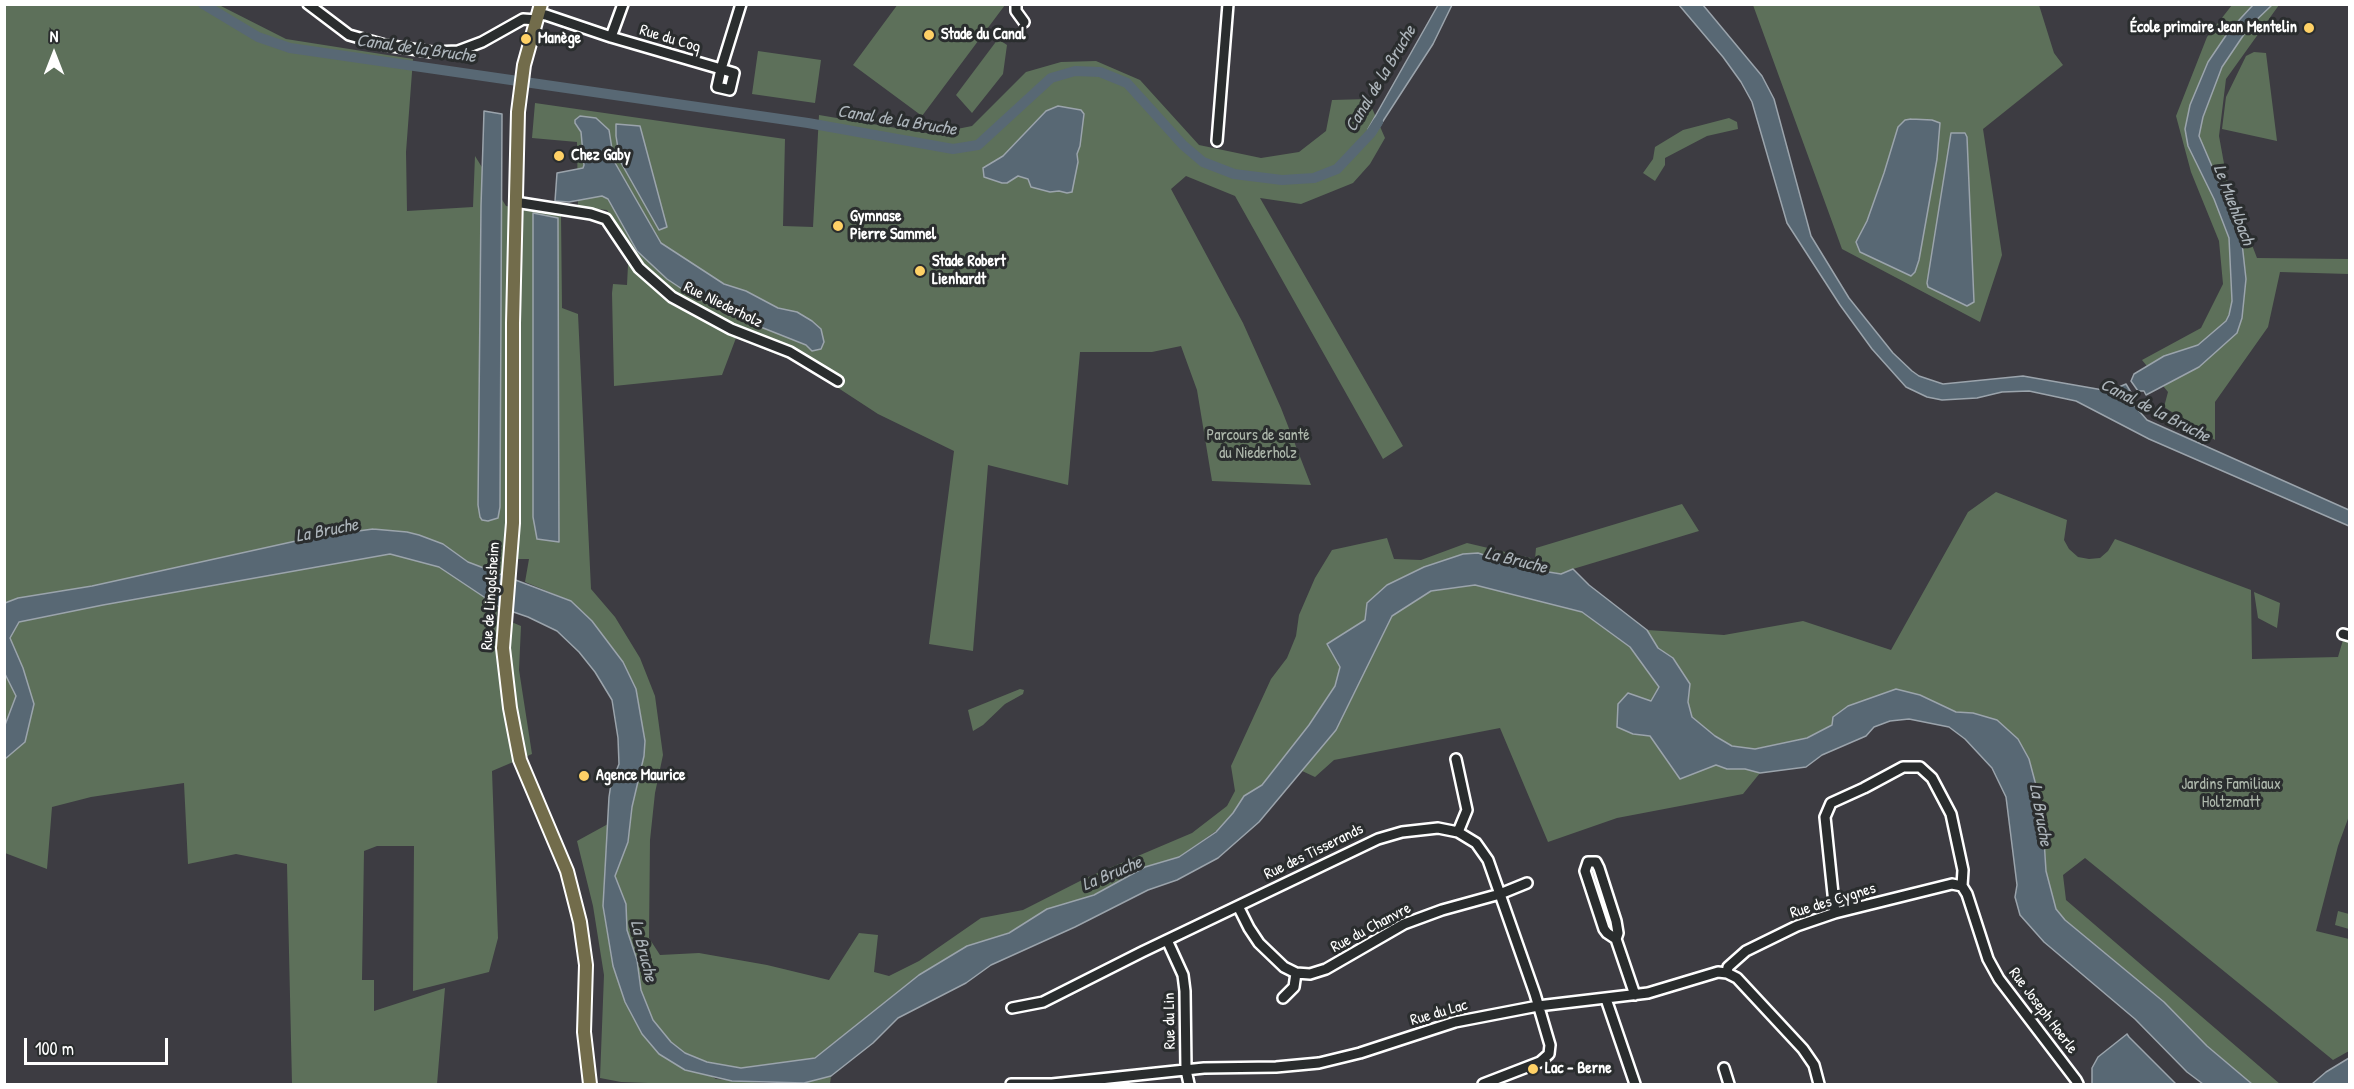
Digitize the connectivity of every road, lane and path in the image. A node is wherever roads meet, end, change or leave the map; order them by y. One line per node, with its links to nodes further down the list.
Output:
1 (308, 4): 6 (street)
2 (623, 4): 8 (street, Rue du Coq)
3 (741, 4): 8 (street, Rue du Coq)
4 (1016, 4): 7 (street)
5 (1228, 4): 9 (street)
6 (539, 13): 8 (street, Rue du Coq); 10 (main road, Rue de Lingolsheim)
7 (1024, 22)
8 (611, 37)
9 (1217, 141)
10 (515, 202): 11 (street, Rue Niederholz); 30 (main road, Rue de Lingolsheim)
11 (838, 381)
12 (1456, 759): 13 (street)
13 (1458, 832): 16 (street); 17 (street, Rue des Tisserands)
14 (1527, 883): 16 (street, Rue du Chanvre)
15 (1962, 886): 18 (street, Rue des Cygnes); 18 (street, Rue Joseph Hoerle); 38 (street, Rue Joseph Hoerle)
16 (1500, 894): 21 (street, Rue du Chanvre); 26 (street)
17 (1238, 906): 20 (street, Rue des Tisserands); 21 (street)
18 (1835, 913): 22 (street, Rue des Cygnes)
19 (1616, 939): 19 (street); 23 (street)
20 (1167, 940): 27 (street, Rue des Tisserands); 29 (street, Rue du Lin)
21 (1296, 973): 24 (street)
22 (1727, 973): 23 (street, Rue du Lac); 37 (street)
23 (1635, 995): 25 (street, Rue du Lac)
24 (1283, 998)
25 (1606, 999): 26 (street, Rue du Lac); 35 (street)
26 (1538, 1006): 29 (street, Rue du Lac); 34 (street)
27 (1012, 1008)
28 (1724, 1068): 36 (street)
29 (1186, 1070): 32 (street, Rue du Lac); 33 (street, Rue du Lin)
30 (590, 1084)
31 (1011, 1084): 32 (street, Rue du Lac)
32 (1052, 1084)
33 (1189, 1084)
34 (1483, 1084)
35 (1635, 1084)
36 (1729, 1084)
37 (1819, 1084)
38 (2078, 1084)

